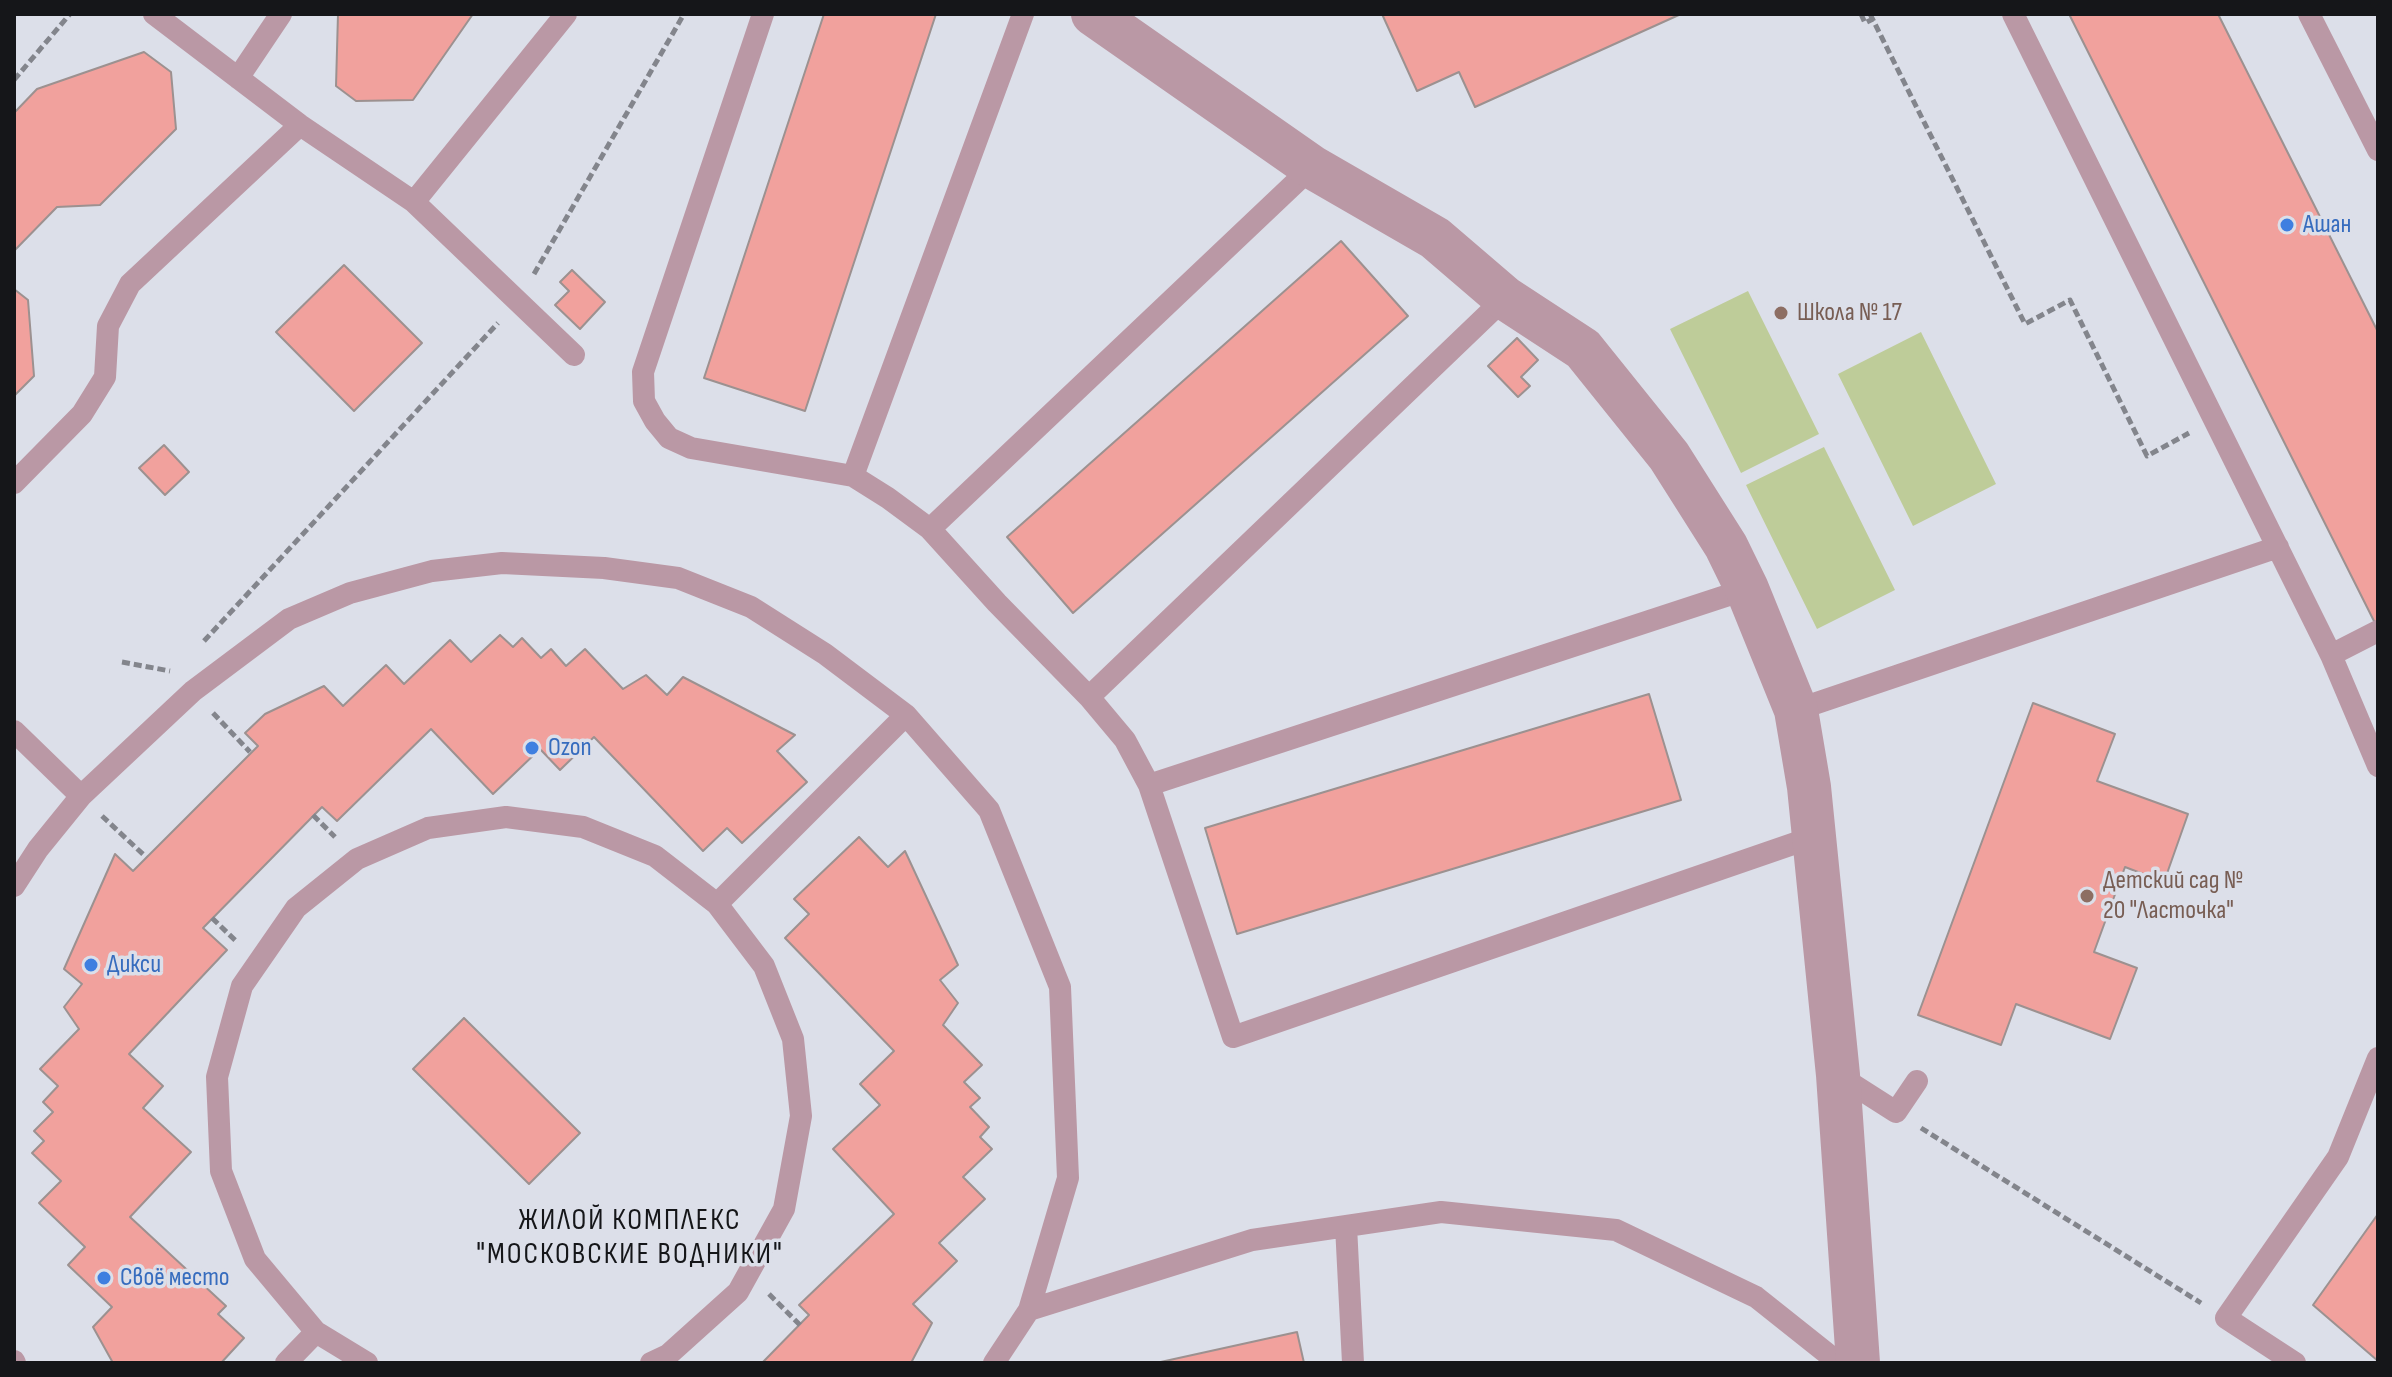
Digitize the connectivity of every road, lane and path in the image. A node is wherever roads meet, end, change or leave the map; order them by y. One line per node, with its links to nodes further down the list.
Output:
1 (70, 14): 14 (path)
2 (154, 14): 13 (lane)
3 (281, 14): 13 (lane)
4 (566, 14): 18 (lane)
5 (684, 14): 19 (path)
6 (763, 14): 24 (lane)
7 (1023, 14): 24 (lane)
8 (1093, 14): 17 (street)
9 (1861, 14): 12 (path)
10 (2013, 14): 23 (lane)
11 (2309, 14): 16 (lane)
12 (1872, 17): 23 (path)
13 (238, 78): 15 (lane)
14 (14, 80)
15 (300, 125): 18 (lane); 25 (lane)
16 (2378, 150)
17 (1312, 167): 20 (street); 26 (lane)
18 (414, 202): 22 (lane)
19 (531, 279)
20 (1505, 298): 28 (street); 34 (lane)
21 (501, 319): 30 (path)
22 (574, 355)
23 (2214, 420): 27 (lane)
24 (853, 476): 26 (lane)
25 (14, 483)
26 (930, 529): 34 (lane)
27 (2278, 547): 31 (lane); 36 (lane)
28 (1747, 589): 36 (street); 41 (lane)
29 (2378, 631): 31 (lane)
30 (196, 650)
31 (2331, 655): 40 (lane)
32 (122, 662): 33 (path)
33 (175, 672)
34 (1089, 697): 41 (lane)
35 (204, 704): 39 (path)
36 (1796, 710): 43 (street)
37 (906, 715): 42 (lane); 46 (lane); 53 (lane)
38 (14, 731): 42 (lane)
39 (250, 752)
40 (2378, 766)
41 (1149, 785): 43 (lane)
42 (81, 796): 44 (path); 45 (lane)
43 (1816, 836): 48 (street)
44 (146, 857)
45 (14, 886)
46 (717, 904): 52 (lane); 56 (lane)
47 (2378, 1058): 54 (lane)
48 (1838, 1075): 50 (lane); 63 (street)
49 (1917, 1081): 50 (lane)
50 (1896, 1112): 54 (path)
51 (1346, 1226): 53 (lane); 61 (lane); 62 (lane)
52 (748, 1274): 55 (path); 59 (lane)
53 (1029, 1310): 60 (lane)
54 (2226, 1318): 64 (lane)
55 (800, 1325)
56 (316, 1332): 57 (lane); 58 (lane)
57 (286, 1363)
58 (367, 1363)
59 (651, 1363)
60 (994, 1363)
61 (1353, 1363)
62 (1839, 1363)
63 (1858, 1363)
64 (2295, 1363)

